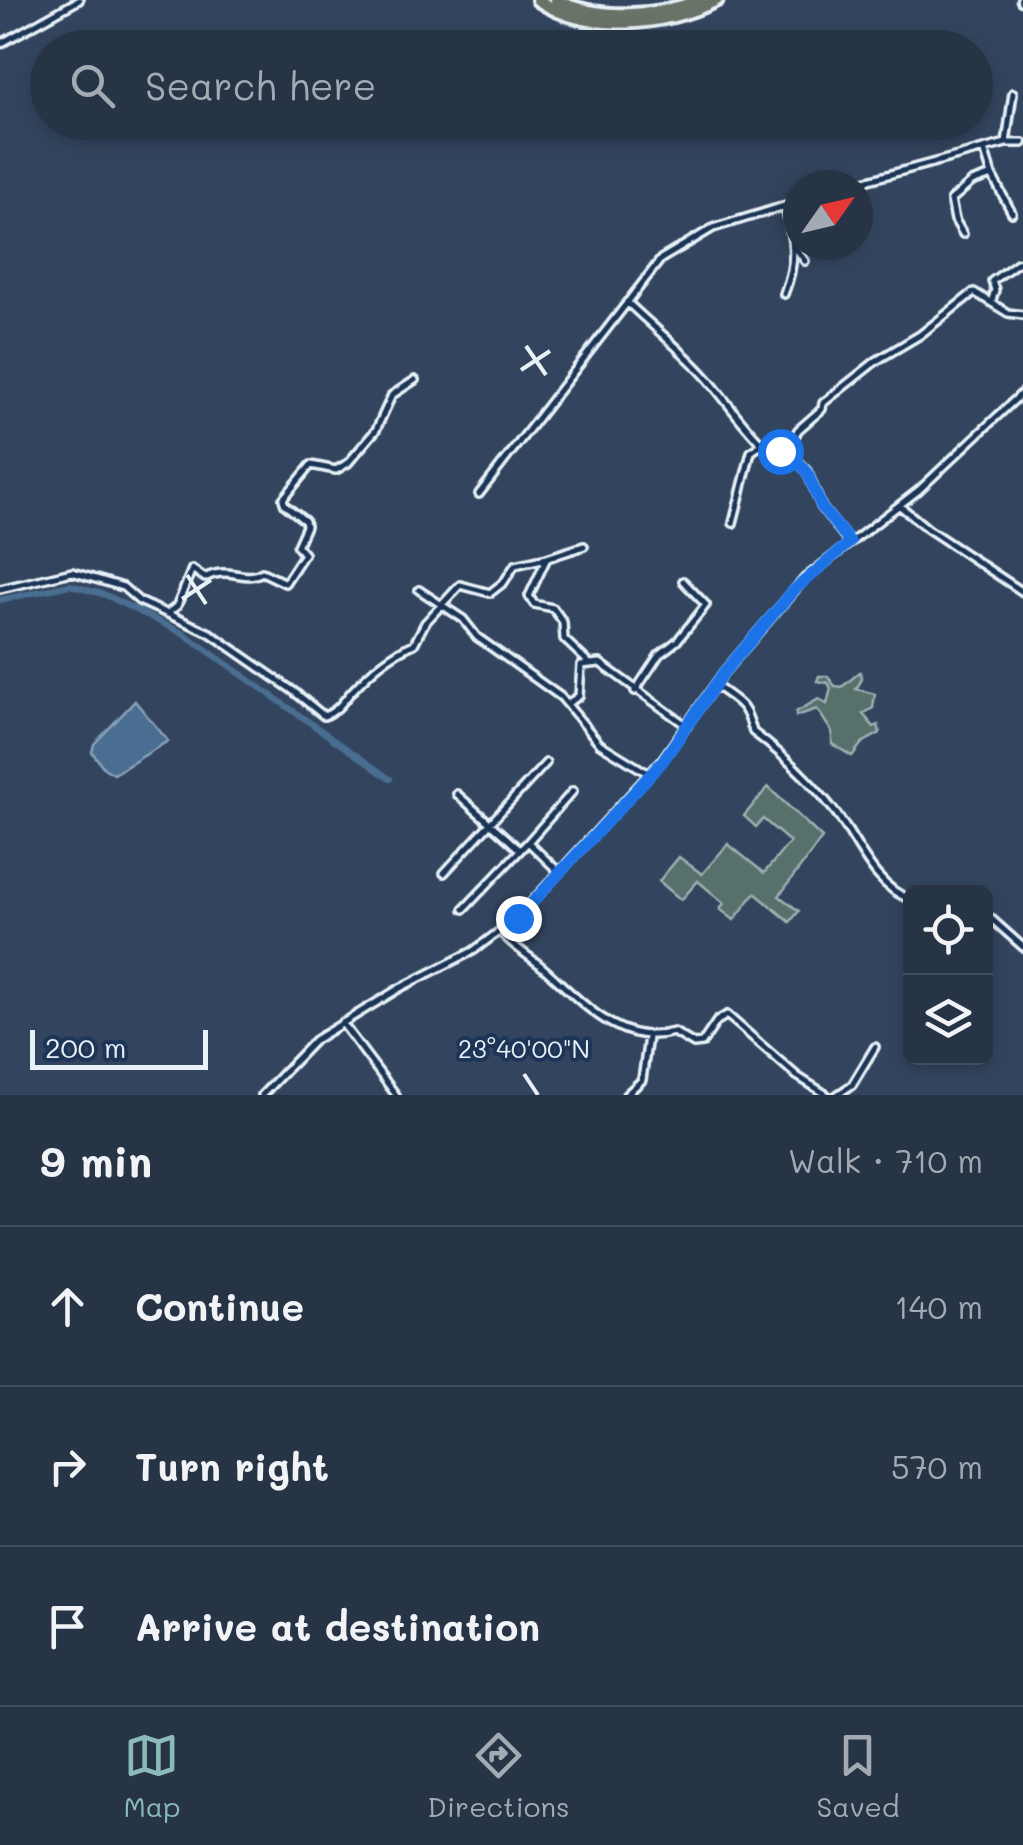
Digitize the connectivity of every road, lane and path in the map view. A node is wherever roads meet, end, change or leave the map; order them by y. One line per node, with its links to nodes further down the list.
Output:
1 (79, 0): 6 (street)
2 (538, 0): 5 (highway)
3 (556, 0): 4 (highway)
4 (700, 0)
5 (716, 0)
6 (0, 44)
7 (1013, 93): 8 (street)
8 (1006, 143): 9 (street); 10 (street)
9 (1023, 143)
10 (984, 149): 11 (street); 12 (street)
11 (992, 175): 14 (street); 15 (street)
12 (873, 179)
13 (783, 206): 20 (street)
14 (1012, 213)
15 (963, 234)
16 (794, 260): 18 (street)
17 (1023, 262): 19 (street)
18 (784, 294)
19 (992, 300): 21 (street); 25 (street)
20 (627, 302): 24 (street); 26 (street)
21 (1023, 314)
22 (415, 380): 37 (street)
23 (1023, 392): 27 (street)
24 (762, 444): 25 (street); 28 (street)
25 (788, 450): 29 (street)
26 (479, 494)
27 (900, 506): 29 (street); 35 (street)
28 (733, 523)
29 (850, 542): 39 (street)
30 (584, 546): 31 (street)
31 (547, 558): 36 (street); 38 (street)
32 (682, 580): 40 (street)
33 (0, 589): 37 (street)
34 (420, 590): 36 (street)
35 (1023, 592)
36 (442, 604): 37 (street); 41 (street)
37 (168, 612)
38 (589, 663): 40 (street); 41 (street)
39 (715, 686): 42 (street); 52 (street)
40 (634, 691): 42 (street)
41 (567, 704): 44 (street)
42 (688, 726): 44 (street)
43 (546, 763): 47 (street)
44 (648, 774): 50 (street)
45 (574, 791): 48 (street)
46 (457, 794): 47 (street)
47 (490, 823): 49 (street); 51 (street)
48 (528, 842): 49 (street); 50 (street)
49 (520, 850): 53 (street)
50 (559, 872): 55 (street)
51 (444, 874)
52 (903, 894)
53 (464, 909)
54 (993, 920): 56 (street)
55 (500, 931): 57 (street); 58 (street)
56 (1023, 948)
57 (342, 1023): 60 (street); 61 (street)
58 (648, 1037): 62 (street); 63 (street)
59 (874, 1047): 64 (street)
60 (262, 1095)
61 (396, 1095)
62 (626, 1095)
63 (827, 1095)
64 (837, 1095)

